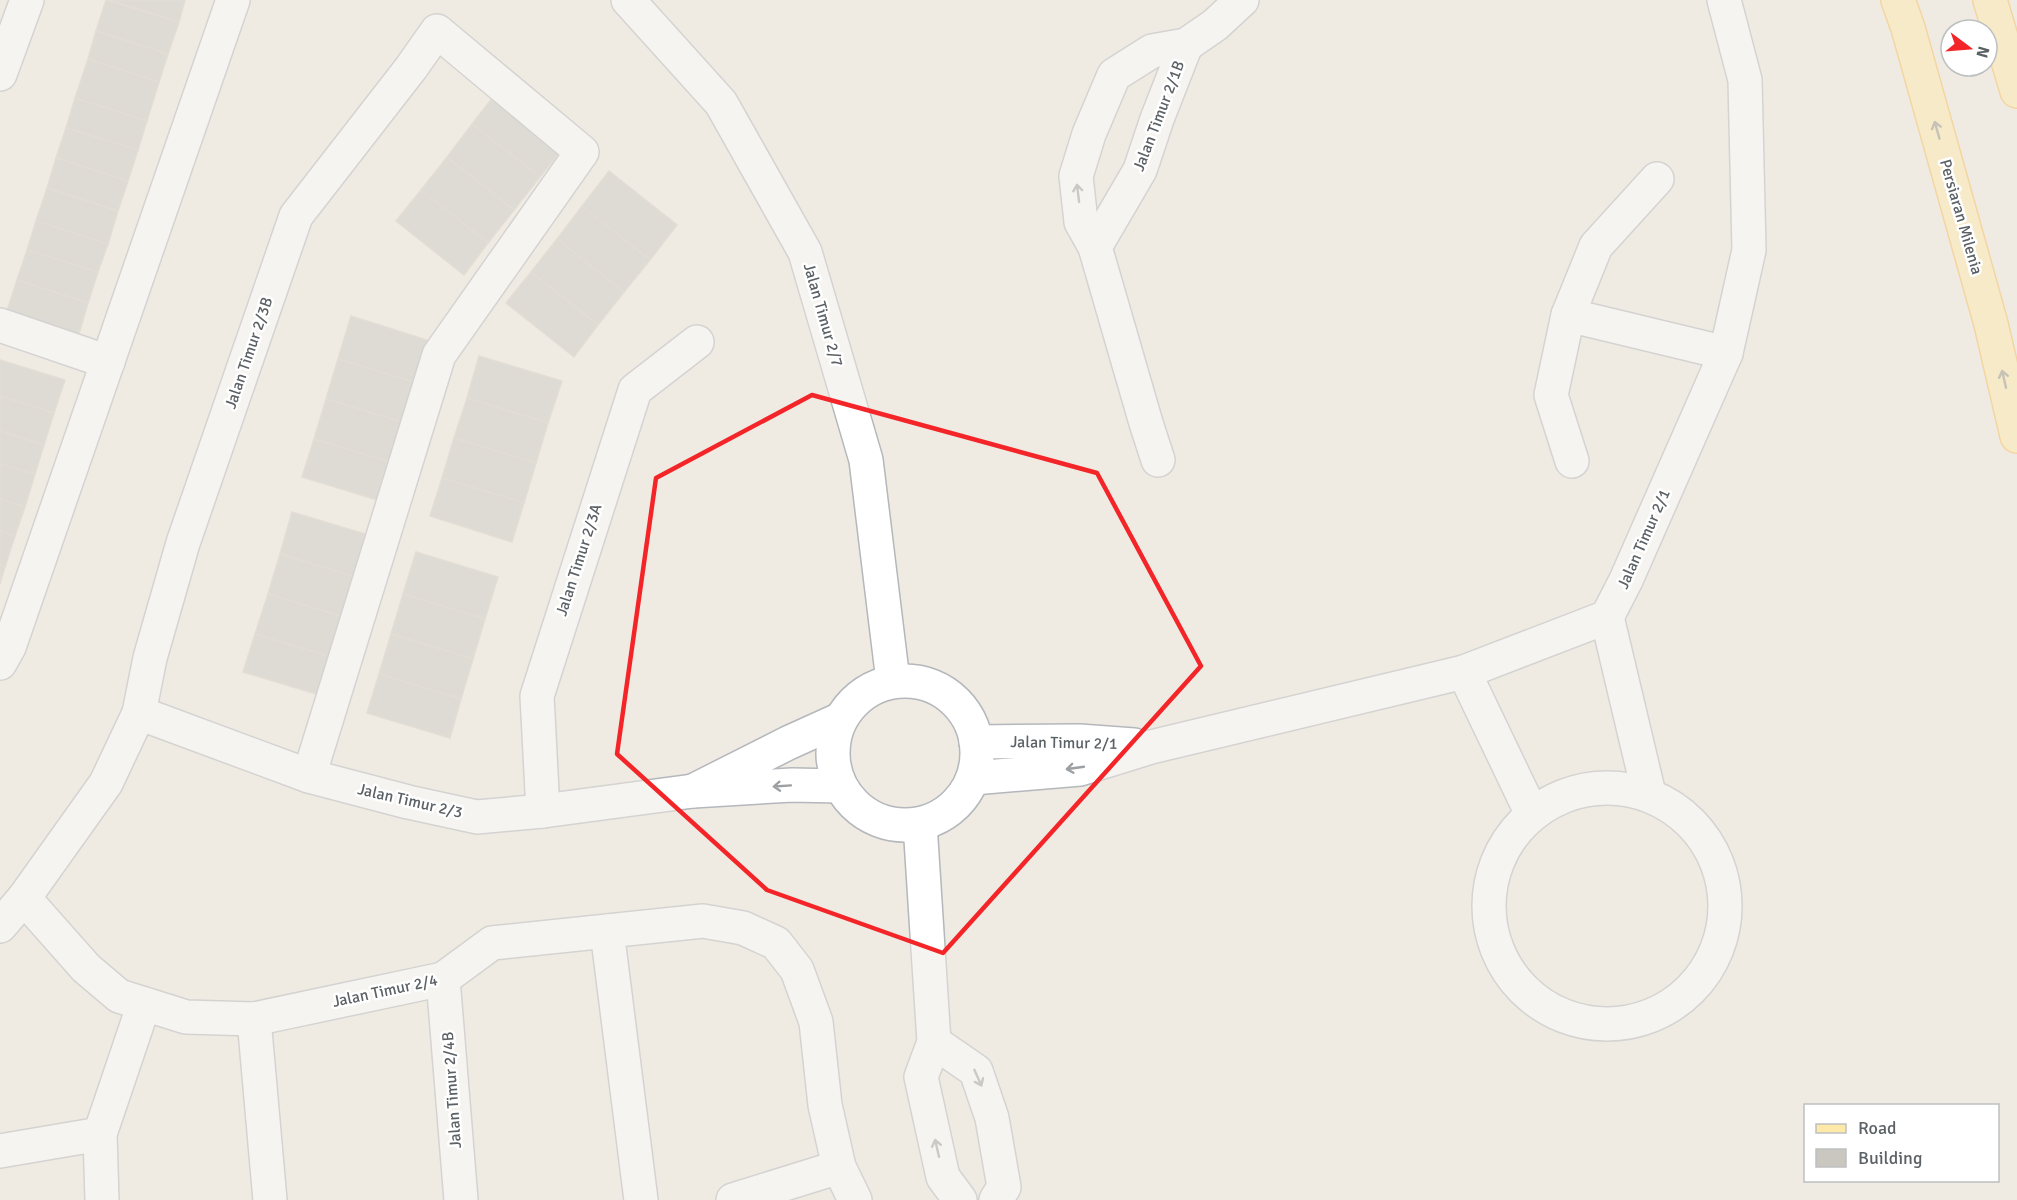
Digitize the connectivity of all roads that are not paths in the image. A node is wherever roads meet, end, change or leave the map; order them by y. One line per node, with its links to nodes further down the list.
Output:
1 (27, 0): 9 (street)
2 (232, 0): 17 (street)
3 (628, 0): 24 (street, Jalan Timur 2/7)
4 (1242, 0): 8 (street, Jalan Timur 2/1B)
5 (1724, 0): 16 (street, Jalan Timur 2/1)
6 (1898, 0): 18 (main road, Persiaran Milenia, one-way to 6)
7 (1989, 0): 10 (main road)
8 (1186, 45): 12 (street, Jalan Timur 2/1B); 12 (street, Jalan Timur 2/1B, one-way to 8)
9 (0, 74)
10 (2017, 91)
11 (1657, 179): 13 (street)
12 (1095, 248): 19 (street, Jalan Timur 2/1B)
13 (1568, 315): 16 (street); 20 (street)
14 (0, 325): 17 (street)
15 (697, 342): 34 (street, Jalan Timur 2/3A)
16 (1726, 353): 21 (street, Jalan Timur 2/1)
17 (108, 362): 22 (street)
18 (2017, 436)
19 (1158, 460)
20 (1572, 461)
21 (1607, 617): 23 (street, Jalan Timur 2/1); 33 (street)
22 (0, 663)
23 (1464, 672): 28 (street, Jalan Timur 2/1); 35 (street)
24 (893, 681): 26 (street); 27 (street)
25 (139, 713): 29 (street, Jalan Timur 2/3); 29 (street, Jalan Timur 2/3B); 37 (street, Jalan Timur 2/3B)
26 (841, 719): 31 (street); 32 (street)
27 (976, 742): 28 (street, Jalan Timur 2/1); 30 (street)
28 (1151, 747): 30 (street, Jalan Timur 2/1, one-way to 30)
29 (309, 776): 34 (street, Jalan Timur 2/3)
30 (973, 778): 36 (street)
31 (840, 786): 32 (street, Jalan Timur 2/3, one-way to 32); 36 (street)
32 (693, 791): 34 (street, Jalan Timur 2/3)
33 (1649, 794): 35 (street); 35 (street)
34 (543, 811)
35 (1532, 814)
36 (920, 824): 43 (street)
37 (24, 898): 38 (street, Jalan Timur 2/3B); 41 (street, Jalan Timur 2/4)
38 (0, 926)
39 (607, 931): 40 (street, Jalan Timur 2/4); 46 (street, Jalan Timur 2/4); 50 (street)
40 (443, 980): 42 (street, Jalan Timur 2/4); 49 (street, Jalan Timur 2/4B)
41 (144, 1004): 42 (street, Jalan Timur 2/4); 44 (street)
42 (254, 1019): 48 (street)
43 (934, 1042): 53 (street, one-way to 43); 54 (street, one-way to 54)
44 (100, 1134): 45 (street); 47 (street)
45 (0, 1151)
46 (839, 1167): 51 (street); 52 (street, Jalan Timur 2/4)
47 (102, 1200)
48 (270, 1200)
49 (460, 1200)
50 (641, 1200)
51 (733, 1200)
52 (855, 1200)
53 (960, 1200)
54 (996, 1200)

